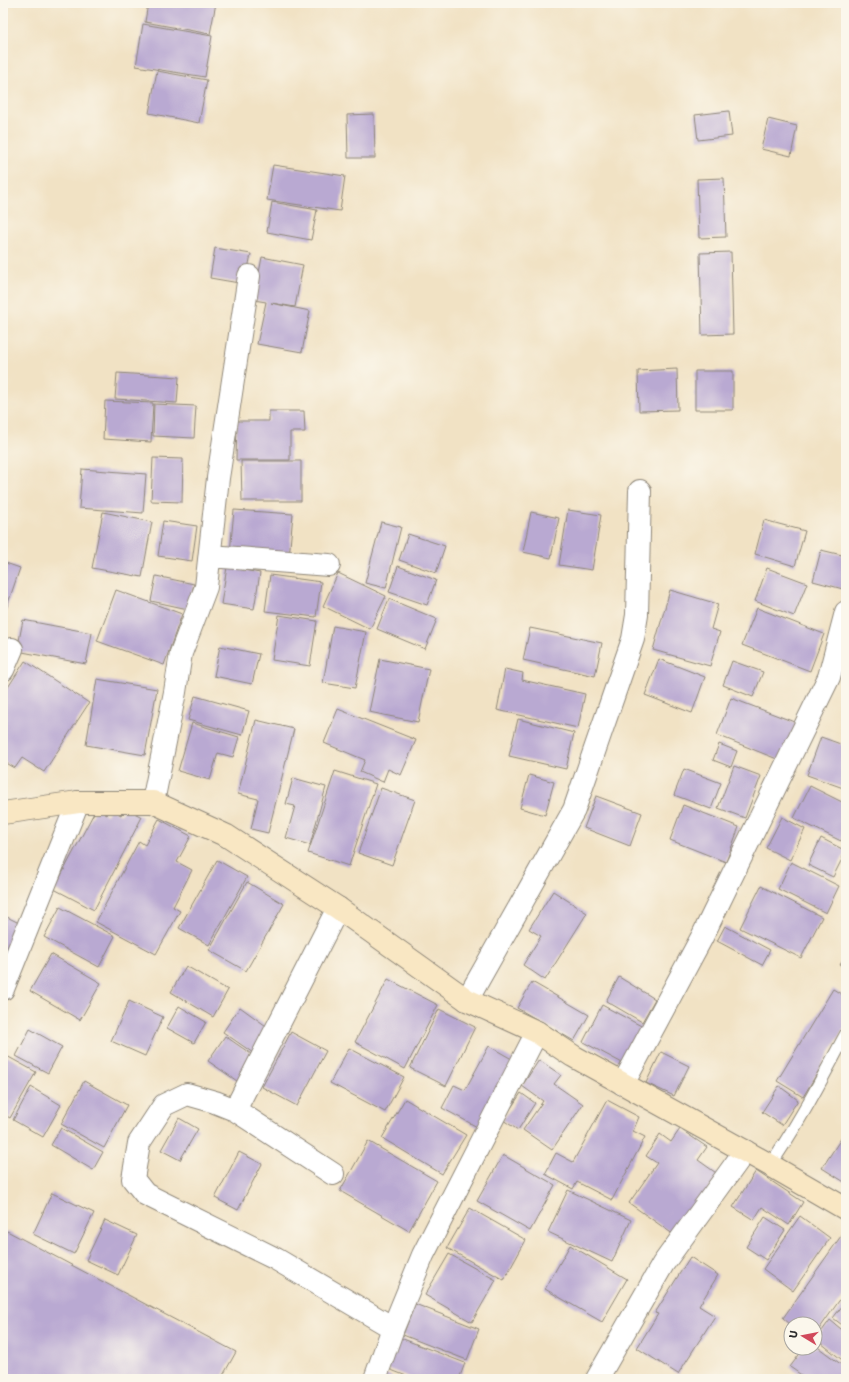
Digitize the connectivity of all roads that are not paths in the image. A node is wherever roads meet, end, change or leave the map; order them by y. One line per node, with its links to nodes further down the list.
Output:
1 (249, 276): 3 (street)
2 (640, 491): 13 (street)
3 (210, 556): 4 (street); 9 (street)
4 (329, 565)
5 (846, 612): 16 (street)
6 (12, 649): 7 (street)
7 (3, 670)
8 (78, 802): 9 (street); 10 (street); 12 (street)
9 (153, 802): 11 (street)
10 (3, 813)
11 (338, 908): 13 (street); 17 (street)
12 (3, 989)
13 (468, 1000): 14 (street)
14 (537, 1032): 16 (street); 22 (street)
15 (846, 1034): 19 (lane)
16 (623, 1084): 18 (street)
17 (236, 1110): 20 (street); 22 (street)
18 (745, 1151): 19 (street); 24 (street)
19 (770, 1165): 21 (street)
20 (333, 1174)
21 (846, 1209)
22 (393, 1328): 23 (street)
23 (374, 1379)
24 (597, 1379)

